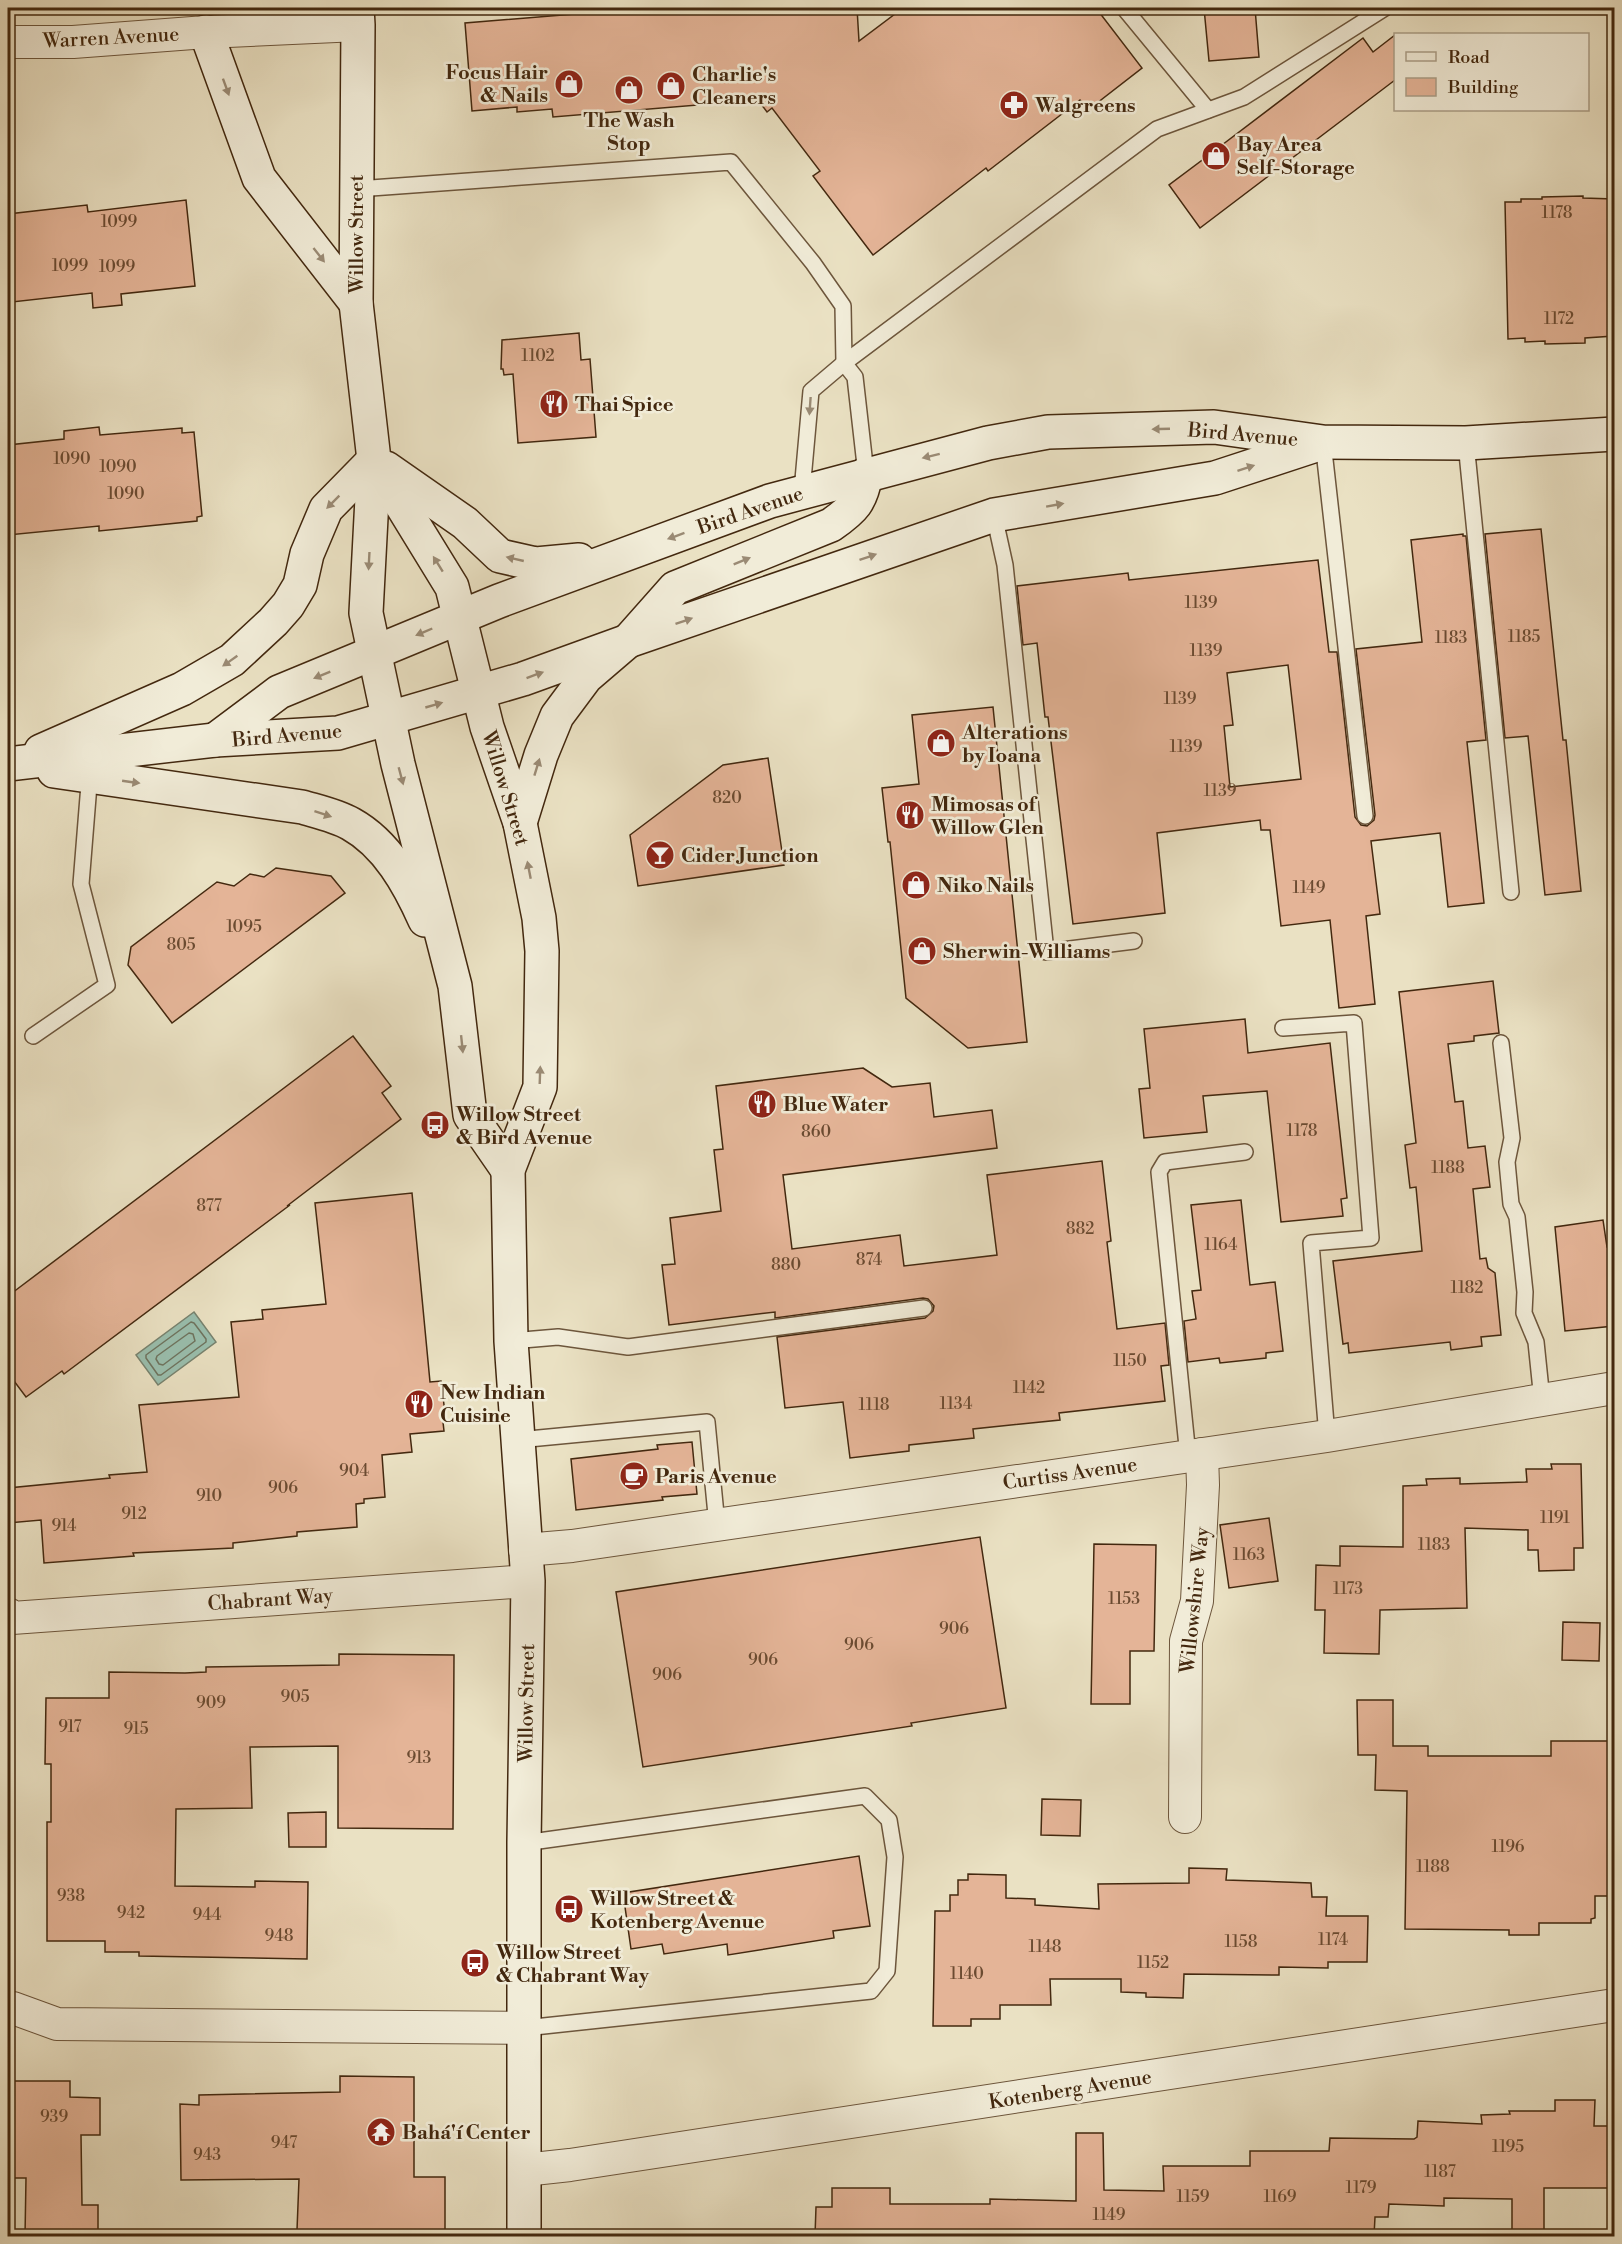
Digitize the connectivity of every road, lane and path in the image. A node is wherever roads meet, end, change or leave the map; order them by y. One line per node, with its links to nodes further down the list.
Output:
1 (1124, 8): 6 (lane)
2 (1385, 8): 6 (lane)
3 (358, 16): 4 (street, Warren Avenue); 7 (main road, Willow Street)
4 (206, 32): 5 (street, Warren Avenue); 8 (main road, one-way to 8)
5 (8, 42)
6 (1208, 110): 9 (lane)
7 (357, 189): 8 (main road, Willow Street); 9 (lane)
8 (356, 303): 13 (main road, Willow Street)
9 (844, 363): 14 (lane); 15 (lane, one-way to 15)
10 (1614, 434): 12 (main road, Bird Avenue)
11 (1323, 442): 12 (main road, Bird Avenue); 14 (main road, Bird Avenue, one-way to 14); 16 (main road, Bird Avenue, one-way to 11); 26 (lane)
12 (1466, 443): 28 (lane)
13 (374, 460): 17 (main road, one-way to 13); 18 (main road, Willow Street, one-way to 13); 20 (main road, Willow Street, one-way to 20); 24 (main road, one-way to 24)
14 (866, 474): 15 (main road, Bird Avenue); 19 (main road, one-way to 14)
15 (802, 491): 17 (main road, Bird Avenue, one-way to 17)
16 (994, 515): 19 (main road, Bird Avenue, one-way to 16); 29 (lane)
17 (615, 558): 18 (main road, Bird Avenue)
18 (459, 618): 20 (main road, Bird Avenue, one-way to 20); 21 (main road, Willow Street)
19 (628, 641): 21 (main road, Bird Avenue, one-way to 19); 27 (main road, one-way to 19)
20 (376, 652): 22 (main road, Willow Street); 23 (main road, Bird Avenue, one-way to 23)
21 (479, 692): 22 (main road, Bird Avenue, one-way to 21); 27 (main road, Willow Street)
22 (388, 718): 23 (main road, Bird Avenue); 30 (main road, Willow Street, one-way to 30)
23 (215, 740): 24 (main road, Bird Avenue)
24 (89, 754): 25 (main road); 25 (main road); 30 (main road, one-way to 30); 32 (lane)
25 (9, 764)
26 (1365, 816)
27 (520, 823): 35 (main road, Willow Street, one-way to 27)
28 (1511, 891)
29 (1134, 941)
30 (455, 986): 35 (main road, Willow Street, one-way to 35)
31 (1283, 1028): 40 (lane)
32 (33, 1036)
33 (1501, 1043): 39 (lane)
34 (1245, 1152): 42 (lane)
35 (508, 1170): 37 (main road, Willow Street)
36 (924, 1308): 37 (lane)
37 (511, 1341): 41 (main road, Willow Street)
38 (1614, 1388): 39 (street, Curtiss Avenue)
39 (1542, 1400): 40 (street, Curtiss Avenue)
40 (1327, 1436): 42 (street, Curtiss Avenue)
41 (518, 1440): 43 (lane); 44 (main road, Willow Street)
42 (1195, 1455): 43 (street, Curtiss Avenue); 47 (street, Willowshire Way)
43 (717, 1524): 44 (street, Curtiss Avenue)
44 (525, 1550): 45 (main road, Willow Street)
45 (528, 1581): 46 (street, Chabrant Way); 48 (main road, Willow Street)
46 (9, 1623)
47 (1185, 1817)
48 (524, 1843): 51 (main road, Willow Street); 51 (lane)
49 (10, 2002): 51 (street)
50 (1614, 2005): 52 (street, Kotenberg Avenue)
51 (525, 2028): 52 (main road, Willow Street)
52 (524, 2170): 53 (main road, Willow Street)
53 (524, 2236)

